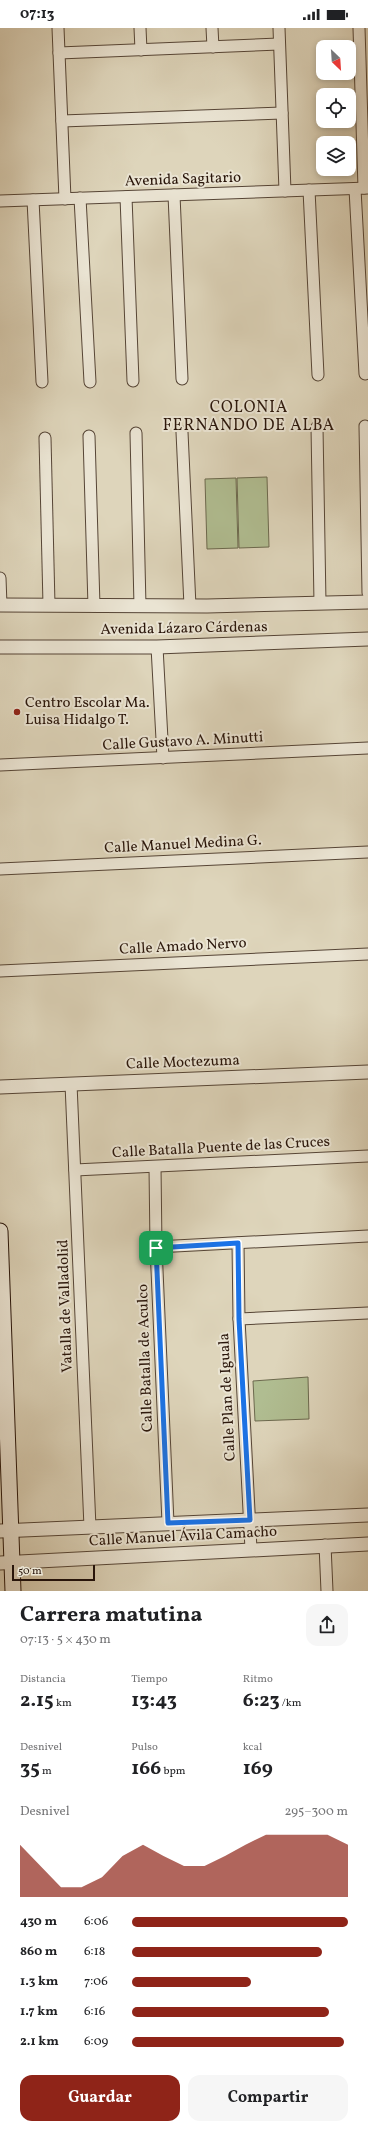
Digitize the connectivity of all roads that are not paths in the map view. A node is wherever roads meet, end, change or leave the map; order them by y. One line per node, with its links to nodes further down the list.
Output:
1 (58, 28): 9 (street)
2 (140, 28): 8 (street)
3 (212, 28): 7 (street)
4 (279, 28): 6 (street)
5 (359, 28): 12 (street)
6 (279, 44): 7 (street); 10 (street)
7 (213, 47): 8 (street)
8 (141, 50): 9 (street)
9 (59, 53): 11 (street)
10 (282, 113): 11 (street); 14 (street)
11 (62, 121): 18 (street)
12 (362, 188): 13 (street, Avenida Sagitario); 21 (street)
13 (309, 190): 14 (street, Avenida Sagitario); 22 (street)
14 (285, 191): 15 (street, Avenida Sagitario)
15 (174, 195): 16 (street, Avenida Sagitario); 23 (street)
16 (126, 197): 17 (street, Avenida Sagitario); 24 (street)
17 (80, 198): 18 (street, Avenida Sagitario); 26 (street)
18 (65, 199): 19 (street, Avenida Sagitario)
19 (33, 200): 20 (street, Avenida Sagitario); 25 (street)
20 (0, 201)
21 (365, 374)
22 (318, 375)
23 (182, 379)
24 (133, 381)
25 (42, 382)
26 (90, 382)
27 (365, 426): 34 (street)
28 (317, 427): 36 (street)
29 (182, 432): 41 (street)
30 (136, 433): 40 (street)
31 (89, 436): 39 (street)
32 (45, 438): 38 (street)
33 (0, 578): 37 (street)
34 (368, 594)
35 (368, 602): 36 (street, Avenida Lázaro Cárdenas)
36 (320, 603): 41 (street, Avenida Lázaro Cárdenas)
37 (0, 605): 38 (street, Avenida Lázaro Cárdenas)
38 (49, 605): 39 (street, Avenida Lázaro Cárdenas)
39 (94, 606): 40 (street, Avenida Lázaro Cárdenas)
40 (140, 606): 41 (street, Avenida Lázaro Cárdenas)
41 (190, 606)
42 (368, 639): 44 (street, Avenida Lázaro Cárdenas)
43 (0, 647): 44 (street, Avenida Lázaro Cárdenas)
44 (157, 647): 46 (street)
45 (368, 748): 46 (street, Calle Gustavo A. Minutti)
46 (163, 758): 47 (street, Calle Gustavo A. Minutti)
47 (0, 765)
48 (368, 852): 49 (street, Calle Manuel Medina G.)
49 (0, 869)
50 (368, 954): 51 (street, Calle Amado Nervo)
51 (0, 971)
52 (368, 1072): 53 (street, Calle Moctezuma)
53 (71, 1084): 54 (street, Calle Moctezuma); 57 (street, Vatalla de Valladolid)
54 (0, 1088)
55 (368, 1156): 56 (street, Calle Batalla Puente de las Cruces)
56 (155, 1167): 57 (street, Calle Batalla Puente de las Cruces); 61 (street, Calle Batalla de Aculco)
57 (75, 1170): 67 (street, Vatalla de Valladolid)
58 (0, 1231): 68 (main road)
59 (368, 1236): 60 (street)
60 (238, 1243): 61 (street); 63 (street, Calle Plan de Iguala)
61 (156, 1248): 66 (street, Calle Batalla de Aculco)
62 (368, 1313): 63 (street)
63 (239, 1319): 65 (street, Calle Plan de Iguala)
64 (368, 1515): 65 (street, Calle Manuel Ávila Camacho)
65 (250, 1520): 66 (street, Calle Manuel Ávila Camacho); 71 (street, Calle Plan de Iguala)
66 (168, 1523): 67 (street, Calle Manuel Ávila Camacho)
67 (90, 1527): 68 (street, Calle Manuel Ávila Camacho)
68 (6, 1530): 72 (main road)
69 (368, 1544): 70 (street, Calle Manuel Ávila Camacho)
70 (325, 1545): 71 (street, Calle Manuel Ávila Camacho); 74 (street)
71 (250, 1549): 72 (street, Calle Manuel Ávila Camacho)
72 (6, 1563): 73 (main road)
73 (13, 1591)
74 (327, 1591)

